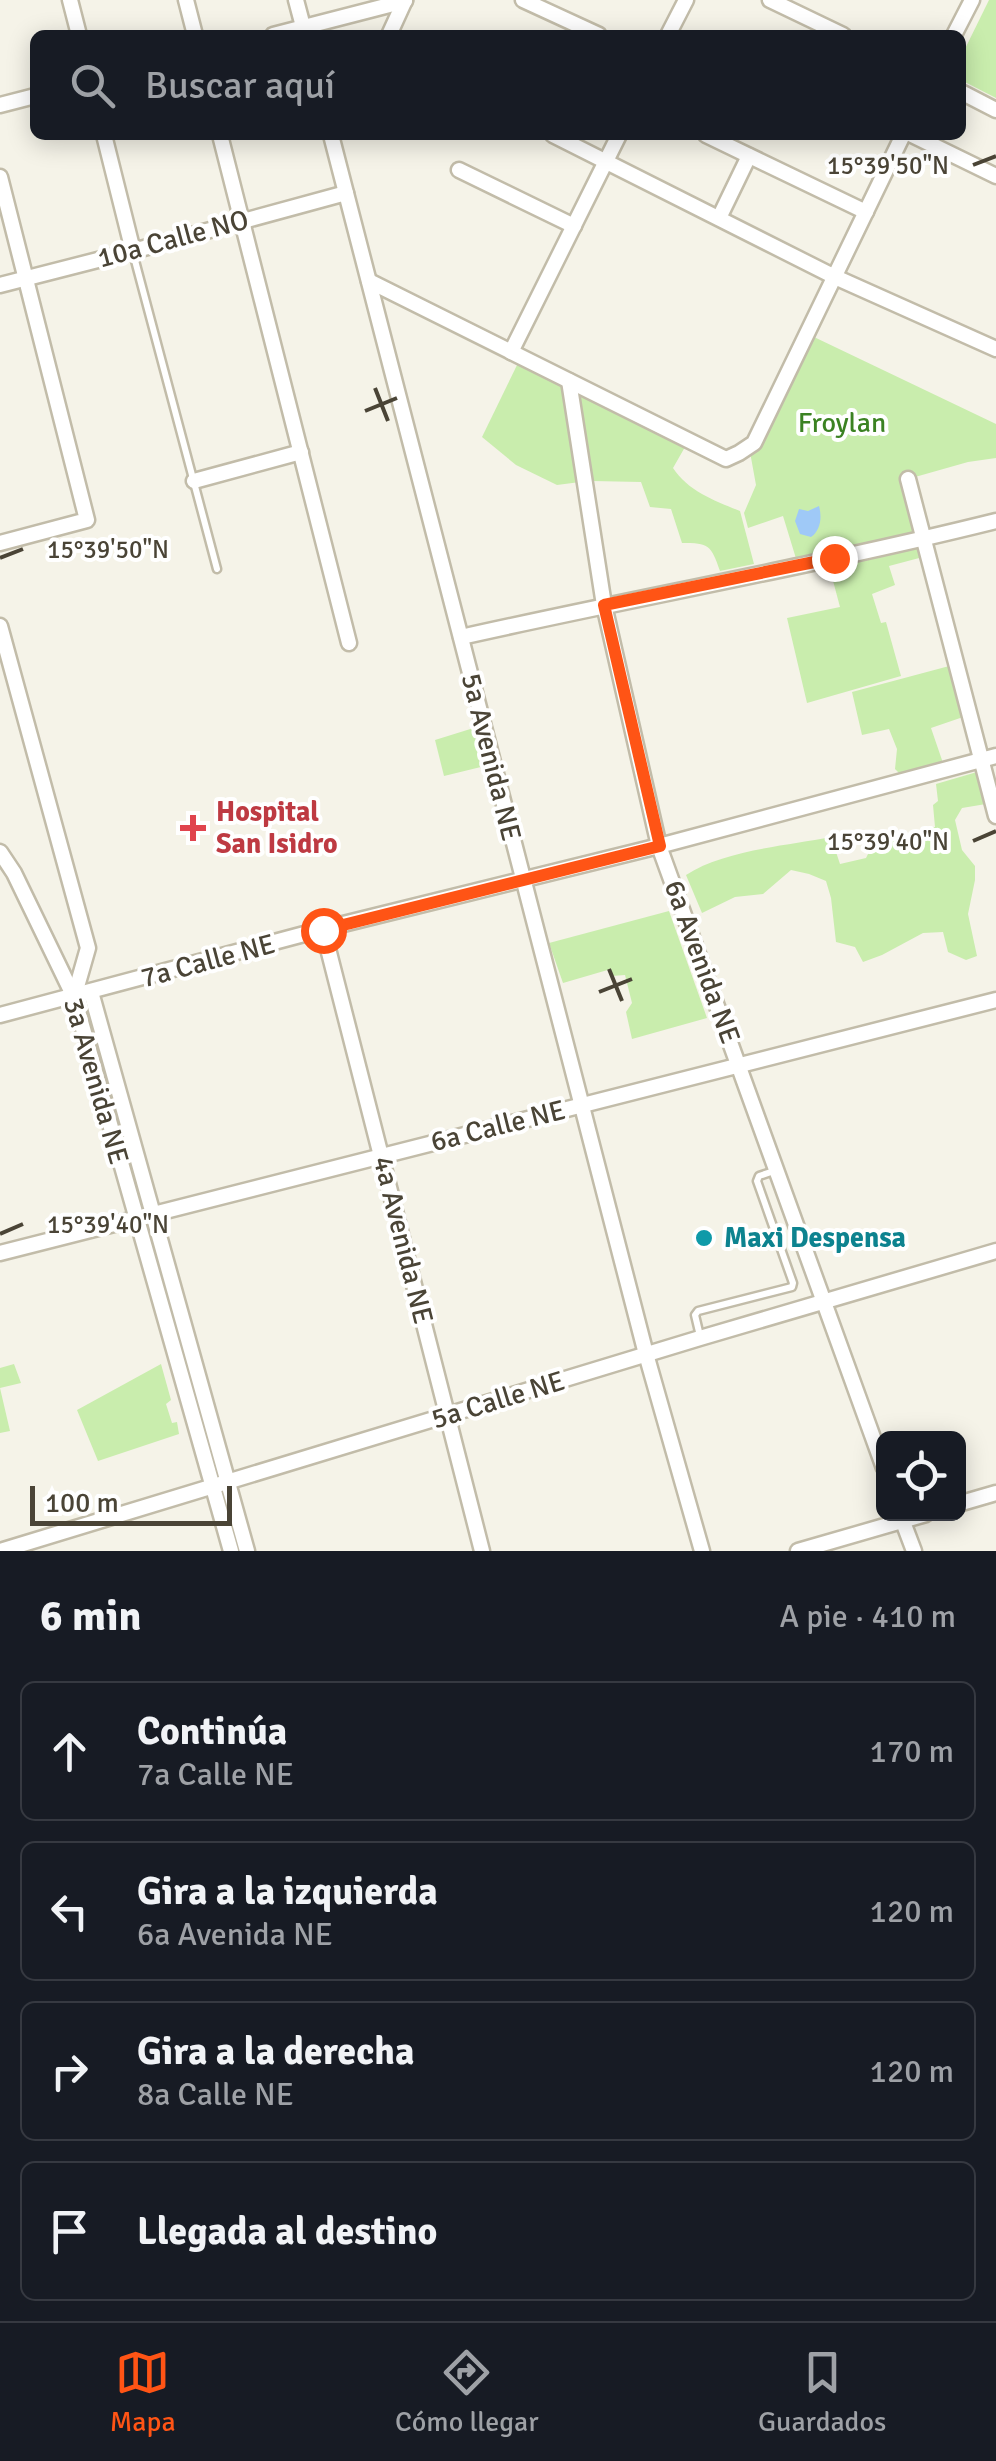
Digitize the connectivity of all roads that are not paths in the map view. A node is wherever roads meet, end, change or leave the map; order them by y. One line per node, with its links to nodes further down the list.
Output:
1 (70, 0): 9 (street)
2 (186, 0): 10 (street)
3 (296, 0): 11 (street)
4 (405, 0): 12 (street); 13 (street)
5 (522, 0): 14 (street)
6 (686, 0): 15 (street)
7 (770, 0): 16 (street)
8 (972, 0): 17 (street)
9 (78, 30)
10 (194, 30)
11 (304, 30)
12 (307, 30)
13 (391, 30)
14 (587, 30)
15 (671, 30)
16 (833, 30)
17 (957, 30)
18 (966, 95): 21 (street)
19 (30, 97): 20 (street)
20 (0, 106)
21 (996, 110)
22 (105, 140): 40 (street)
23 (221, 140): 38 (street)
24 (336, 140): 35 (street, 5a Avenida NE)
25 (564, 140): 31 (street)
26 (616, 140): 31 (street)
27 (716, 140): 30 (street)
28 (900, 140): 36 (street)
29 (922, 140): 34 (street)
30 (749, 156): 36 (street); 37 (street)
31 (606, 160): 37 (street); 39 (street)
32 (459, 170): 39 (street)
33 (0, 176): 42 (street)
34 (996, 176)
35 (346, 193): 38 (street, 10a Calle NO); 43 (street, 5a Avenida NE)
36 (866, 212): 41 (street)
37 (719, 218): 41 (street)
38 (242, 220): 40 (street, 10a Calle NO); 48 (street)
39 (574, 226): 46 (street)
40 (133, 251): 42 (street, 10a Calle NO); 50 (lane)
41 (835, 277): 45 (street); 47 (street)
42 (26, 278): 44 (street, 10a Calle NO); 53 (street)
43 (369, 282): 46 (street); 57 (street, 5a Avenida NE)
44 (0, 285)
45 (996, 348)
46 (511, 352): 47 (street)
47 (569, 381): 55 (street, 6a Avenida NE)
48 (300, 452): 50 (street); 58 (street)
49 (908, 479): 52 (street)
50 (194, 481): 54 (lane)
51 (996, 521): 52 (street)
52 (922, 539): 55 (street); 59 (street)
53 (0, 543)
54 (217, 569)
55 (604, 605): 57 (street); 61 (street, 6a Avenida NE)
56 (0, 626): 66 (street)
57 (461, 637): 63 (street, 5a Avenida NE)
58 (349, 643)
59 (989, 758): 60 (street); 61 (street, 7a Calle NE)
60 (996, 816)
61 (660, 846): 63 (street, 7a Calle NE); 69 (street, 6a Avenida NE)
62 (0, 852): 66 (street, 3a Avenida NE)
63 (524, 881): 64 (street, 7a Calle NE); 70 (street, 5a Avenida NE)
64 (323, 930): 65 (street, 7a Calle NE); 71 (street, 4a Avenida NE)
65 (91, 992): 66 (street, 7a Calle NE); 73 (street)
66 (74, 997): 68 (street, 7a Calle NE); 74 (street, 3a Avenida NE)
67 (996, 1000): 69 (street, 6a Calle NE)
68 (0, 1015)
69 (739, 1065): 70 (street, 6a Calle NE); 72 (street, 6a Avenida NE)
70 (581, 1105): 71 (street, 6a Calle NE); 79 (street, 5a Avenida NE)
71 (382, 1155): 73 (street, 6a Calle NE); 80 (street, 4a Avenida NE)
72 (776, 1170): 77 (street, 6a Avenida NE); 78 (lane)
73 (152, 1213): 74 (street, 6a Calle NE); 82 (street)
74 (135, 1218): 75 (street, 6a Calle NE); 82 (street, 3a Avenida NE)
75 (0, 1252)
76 (996, 1252): 77 (street, 5a Calle NE)
77 (822, 1301): 78 (street, 5a Calle NE); 81 (street, 6a Avenida NE)
78 (700, 1338): 79 (street, 5a Calle NE)
79 (646, 1354): 80 (street, 5a Calle NE); 91 (street, 5a Avenida NE)
80 (448, 1415): 82 (street, 5a Calle NE); 90 (street, 4a Avenida NE)
81 (876, 1446)
82 (220, 1485): 87 (street, 5a Calle NE); 88 (street, 3a Avenida NE); 89 (street)
83 (996, 1492): 84 (street)
84 (966, 1501)
85 (889, 1521): 92 (street)
86 (903, 1521): 93 (street)
87 (0, 1550)
88 (231, 1551)
89 (246, 1551)
90 (482, 1551)
91 (702, 1551)
92 (798, 1551)
93 (914, 1551)

